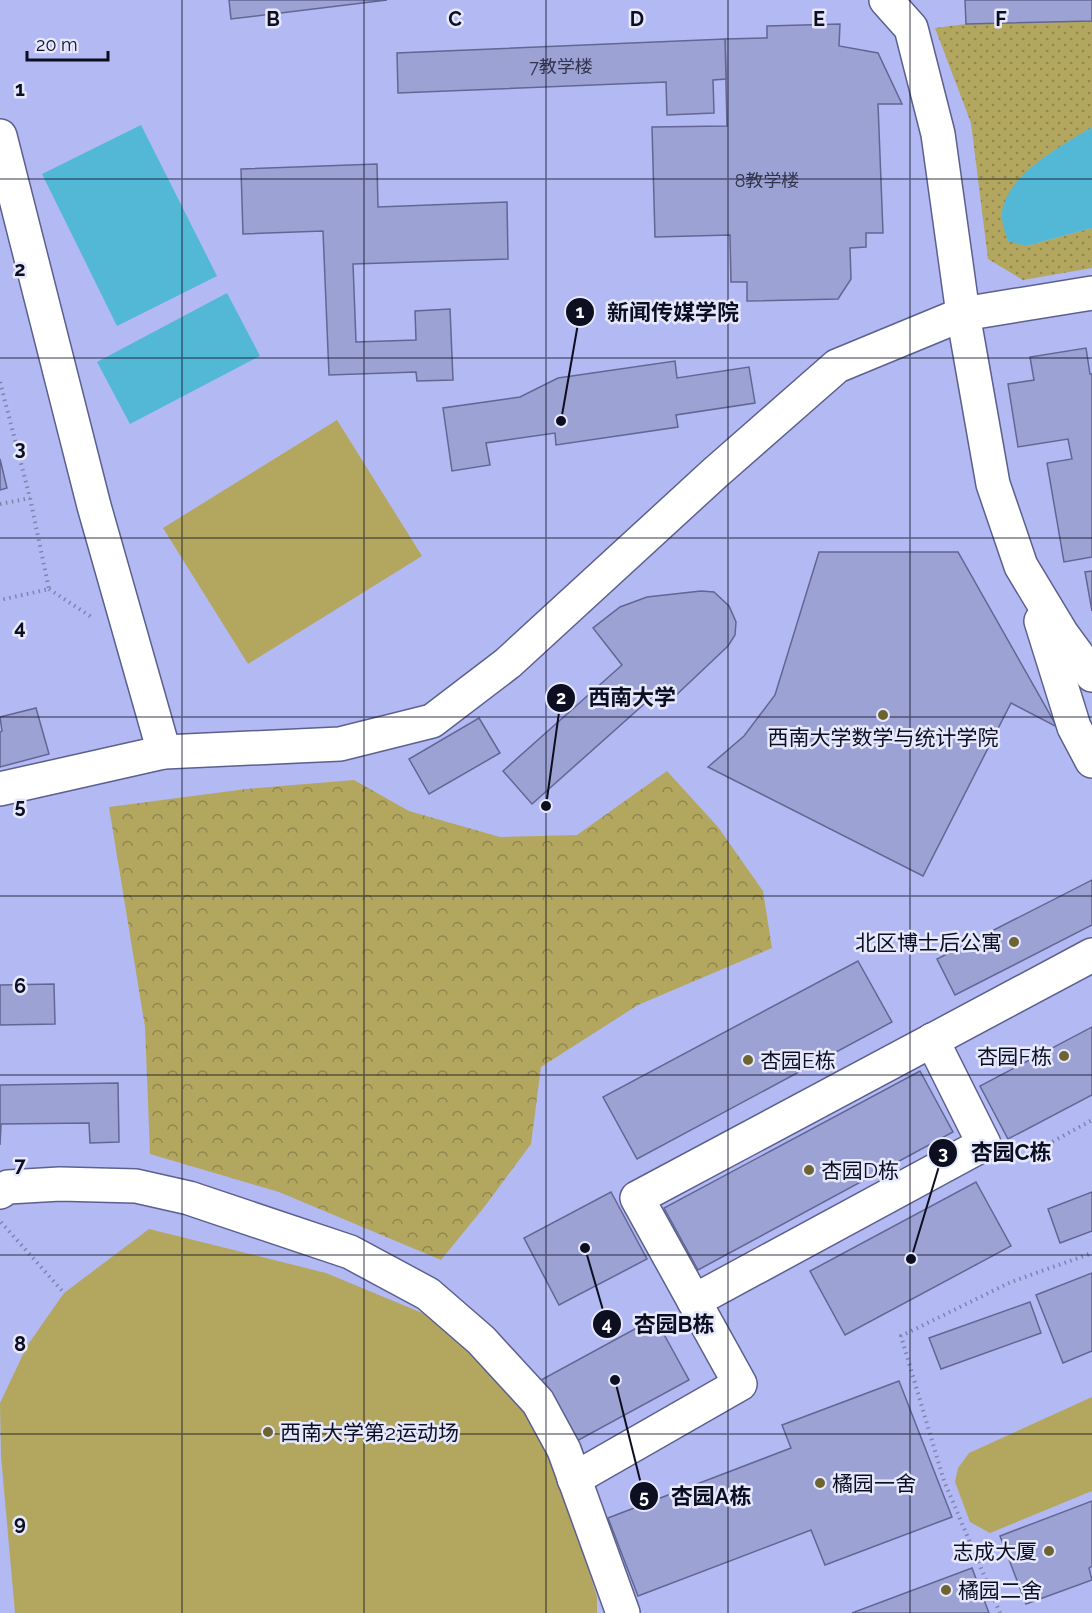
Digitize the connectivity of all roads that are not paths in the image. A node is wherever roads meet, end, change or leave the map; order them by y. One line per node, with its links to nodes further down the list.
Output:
1 (886, 0): 4 (lane)
2 (0, 136): 7 (lane)
3 (1092, 293): 4 (lane)
4 (963, 314): 5 (lane); 7 (lane)
5 (1028, 576): 6 (lane); 8 (lane)
6 (1092, 675)
7 (164, 752): 9 (lane)
8 (1092, 760)
9 (0, 789)
10 (1092, 955): 11 (lane)
11 (932, 1040): 13 (lane); 13 (lane)
12 (0, 1192): 14 (lane)
13 (694, 1301): 14 (lane)
14 (574, 1479): 15 (lane)
15 (623, 1613)

